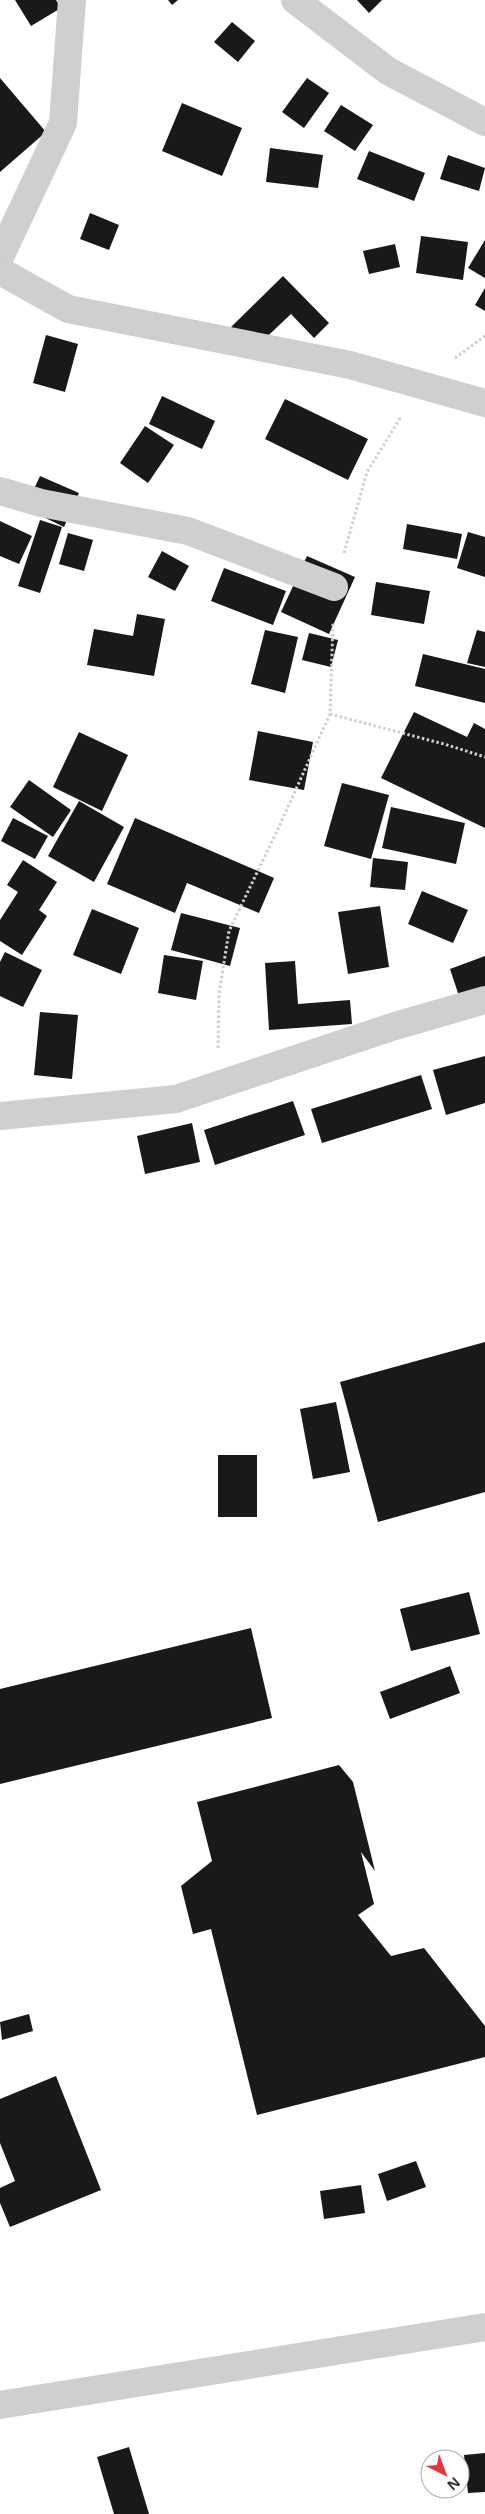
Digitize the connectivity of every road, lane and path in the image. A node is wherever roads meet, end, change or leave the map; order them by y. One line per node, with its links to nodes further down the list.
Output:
1 (72, 0): 4 (street)
2 (295, 0): 3 (street)
3 (485, 122)
4 (0, 257)
5 (0, 271): 7 (street)
6 (485, 336): 7 (path)
7 (422, 383): 8 (street); 10 (path)
8 (485, 403)
9 (0, 491): 10 (street)
10 (334, 587): 11 (path)
11 (330, 714): 12 (path); 14 (path)
12 (485, 757)
13 (485, 1000): 14 (street)
14 (257, 1072): 15 (street)
15 (0, 1116)
16 (485, 2327): 17 (street)
17 (0, 2405)

